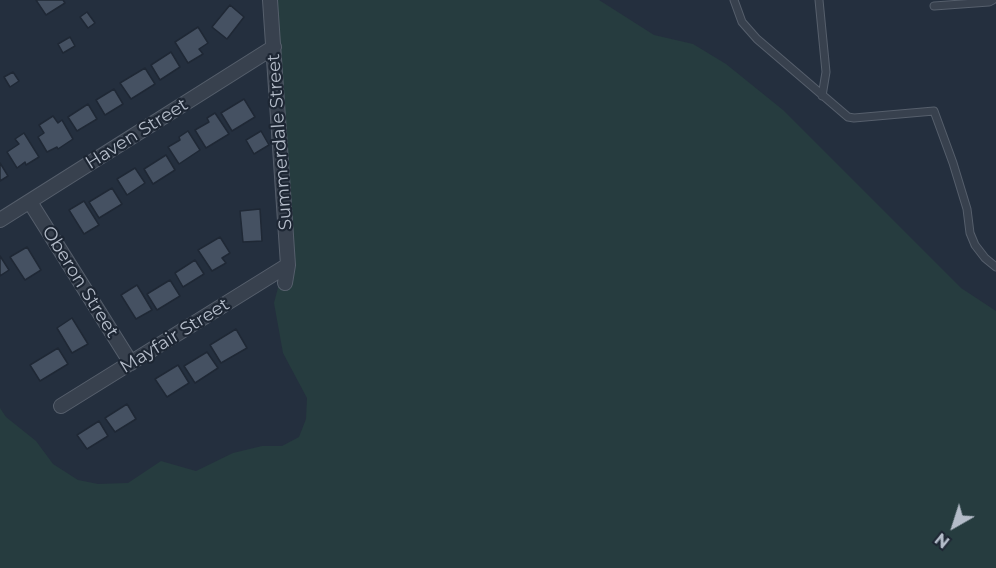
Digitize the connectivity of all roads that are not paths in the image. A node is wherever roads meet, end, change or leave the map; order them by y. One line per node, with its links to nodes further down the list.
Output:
1 (270, 0): 6 (street, Summerdale Street)
2 (734, 0): 7 (lane)
3 (819, 0): 7 (lane)
4 (993, 0): 5 (lane)
5 (934, 6)
6 (274, 47): 8 (street, Haven Street); 10 (street, Summerdale Street)
7 (822, 96): 11 (lane)
8 (30, 202): 9 (street, Haven Street); 13 (street, Oberon Street)
9 (0, 220)
10 (288, 265): 12 (street, Summerdale Street); 13 (street, Mayfair Street)
11 (996, 267)
12 (285, 284)
13 (131, 363): 14 (street, Mayfair Street)
14 (61, 406)

